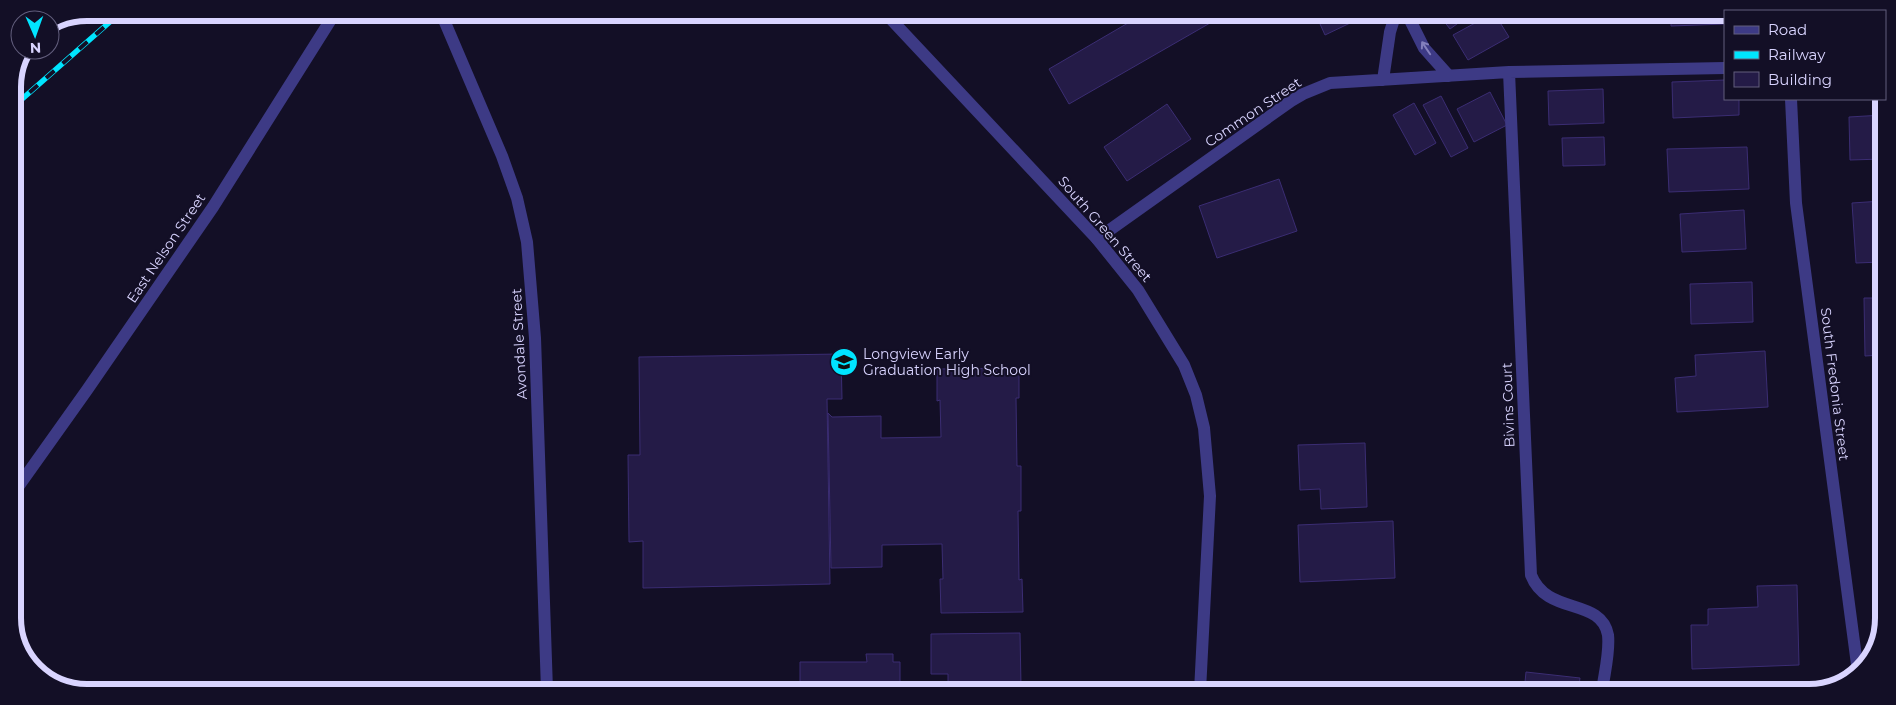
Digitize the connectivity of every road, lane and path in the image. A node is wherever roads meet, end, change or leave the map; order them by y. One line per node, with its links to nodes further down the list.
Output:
1 (330, 21): 12 (street, East Nelson Street)
2 (444, 21): 14 (street, Avondale Street)
3 (893, 21): 11 (street, South Green Street)
4 (1393, 21): 9 (street)
5 (1410, 21): 8 (street, one-way to 5)
6 (1724, 68): 7 (street, Common Street)
7 (1509, 72): 8 (street, Common Street); 16 (street, Bivins Court)
8 (1449, 76): 9 (street, Common Street)
9 (1383, 80): 11 (street, Common Street)
10 (1791, 100): 13 (street, South Fredonia Street)
11 (1097, 239): 15 (street, South Green Street)
12 (21, 483)
13 (1857, 662)
14 (547, 684)
15 (1200, 684)
16 (1603, 684)

